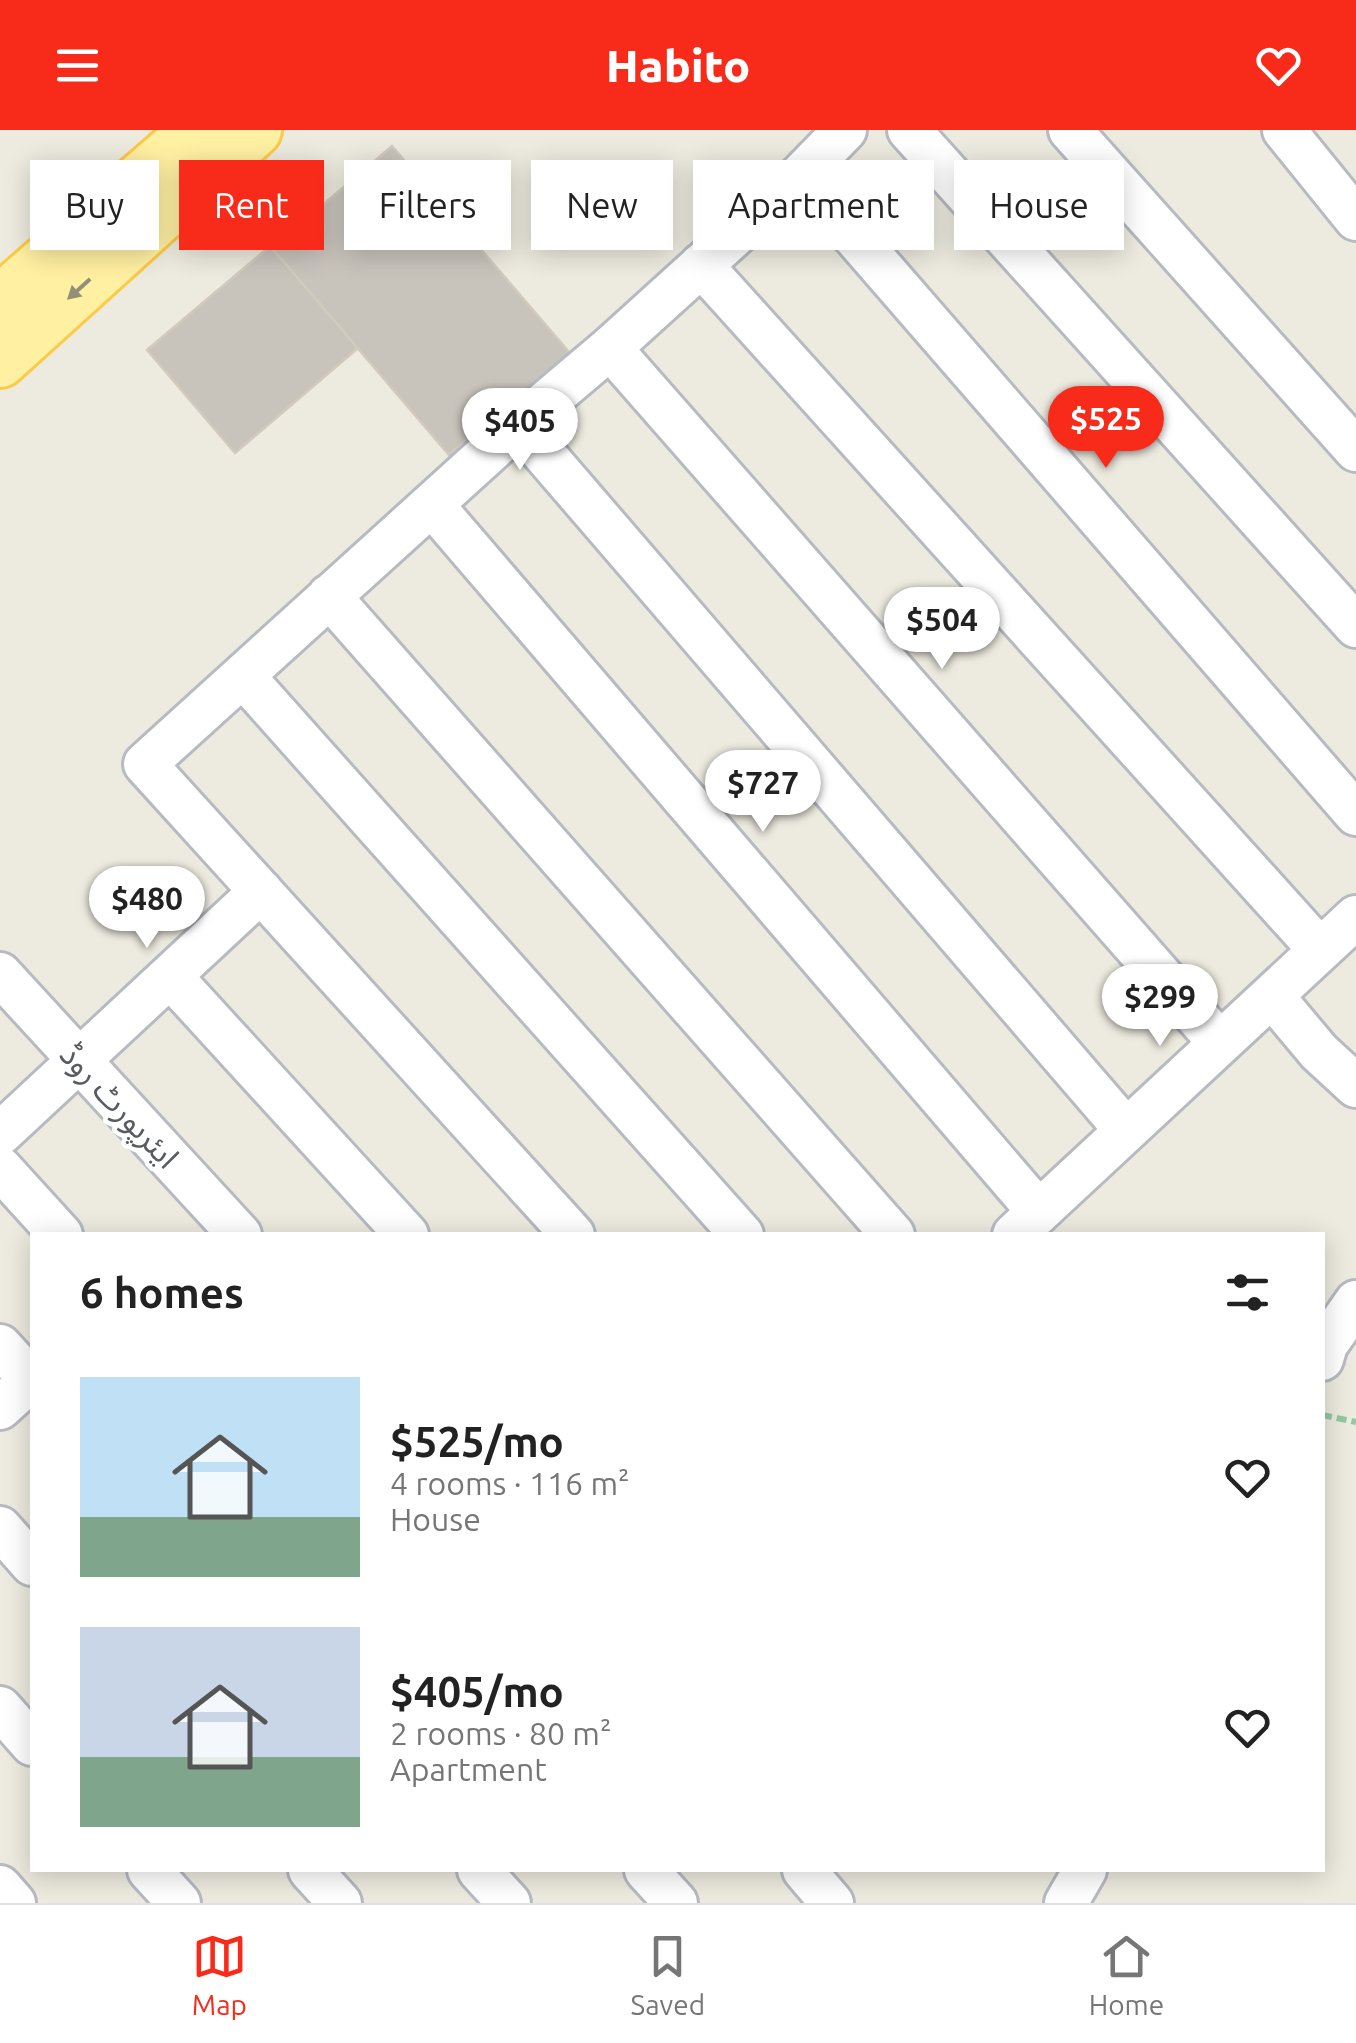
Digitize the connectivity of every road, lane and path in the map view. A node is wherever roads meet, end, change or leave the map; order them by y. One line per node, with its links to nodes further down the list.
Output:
1 (196, 130): 12 (main road)
2 (254, 130): 14 (main road, one-way to 14)
3 (844, 130): 7 (street)
4 (909, 130): 19 (street)
5 (1070, 130): 16 (street)
6 (1284, 130): 8 (street)
7 (815, 160)
8 (1356, 219)
9 (718, 250): 11 (street)
10 (865, 250): 21 (street)
11 (701, 265): 13 (street); 24 (street)
12 (0, 302)
13 (610, 348): 15 (street); 28 (street)
14 (0, 361)
15 (519, 425): 17 (street); 31 (street)
16 (1356, 450)
17 (433, 506): 18 (street); 34 (street)
18 (329, 596): 20 (street); 40 (street)
19 (1356, 626)
20 (243, 676): 22 (street); 39 (street)
21 (1356, 814)
22 (261, 891): 26 (street); 38 (street)
23 (1356, 917): 24 (street)
24 (1320, 950): 27 (street)
25 (0, 974): 29 (street, ایئرپورٹ روڈ)
26 (171, 978): 29 (street); 37 (street)
27 (1272, 996): 28 (street); 30 (street)
28 (1220, 1044): 31 (street)
29 (79, 1060): 32 (street); 36 (street, ایئرپورٹ روڈ)
30 (1356, 1086)
31 (1126, 1130): 34 (street)
32 (0, 1134)
33 (0, 1168): 35 (street)
34 (1026, 1224)
35 (58, 1232)
36 (237, 1232)
37 (404, 1232)
38 (570, 1232)
39 (739, 1232)
40 (890, 1232)
41 (1356, 1302): 43 (street)
42 (0, 1346): 44 (street)
43 (1325, 1348)
44 (30, 1379)
45 (30, 1383): 46 (street)
46 (0, 1408)
47 (1325, 1416): 48 (path)
48 (1356, 1422)
49 (0, 1528): 50 (street)
50 (30, 1562)
51 (0, 1708): 52 (street)
52 (30, 1742)
53 (151, 1872): 61 (street)
54 (312, 1872): 62 (street)
55 (480, 1872): 63 (street)
56 (648, 1872): 64 (street)
57 (806, 1872): 65 (street)
58 (1084, 1872): 66 (street)
59 (0, 1888): 60 (street)
60 (14, 1903)
61 (179, 1903)
62 (340, 1903)
63 (509, 1903)
64 (676, 1903)
65 (832, 1903)
66 (1066, 1903)

